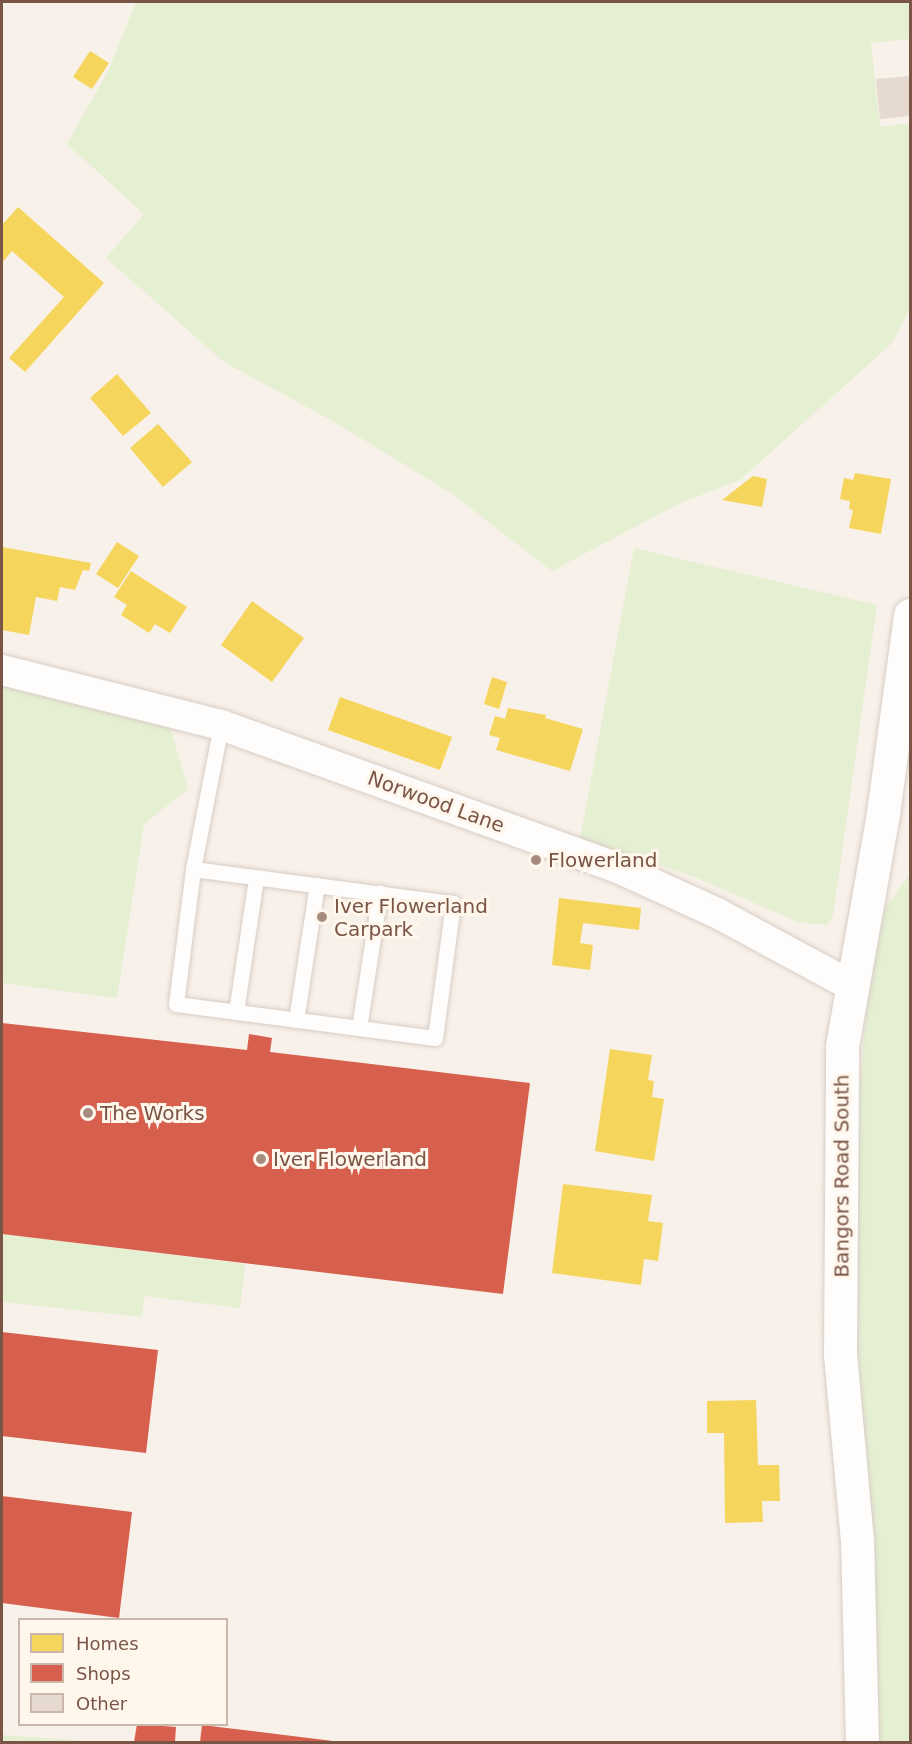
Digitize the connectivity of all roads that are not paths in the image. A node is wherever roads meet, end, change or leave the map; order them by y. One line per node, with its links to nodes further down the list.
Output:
1 (910, 615): 8 (street, Bangors Road South)
2 (2, 670): 3 (street, Norwood Lane)
3 (221, 725): 4 (lane); 8 (street, Norwood Lane)
4 (193, 869): 5 (lane); 9 (lane)
5 (256, 878): 6 (lane); 9 (lane)
6 (317, 885): 7 (lane); 10 (lane)
7 (380, 893): 11 (lane); 11 (lane)
8 (850, 985): 12 (street, Bangors Road South)
9 (236, 1012): 10 (lane)
10 (296, 1020): 11 (lane)
11 (359, 1028)
12 (862, 1743)

